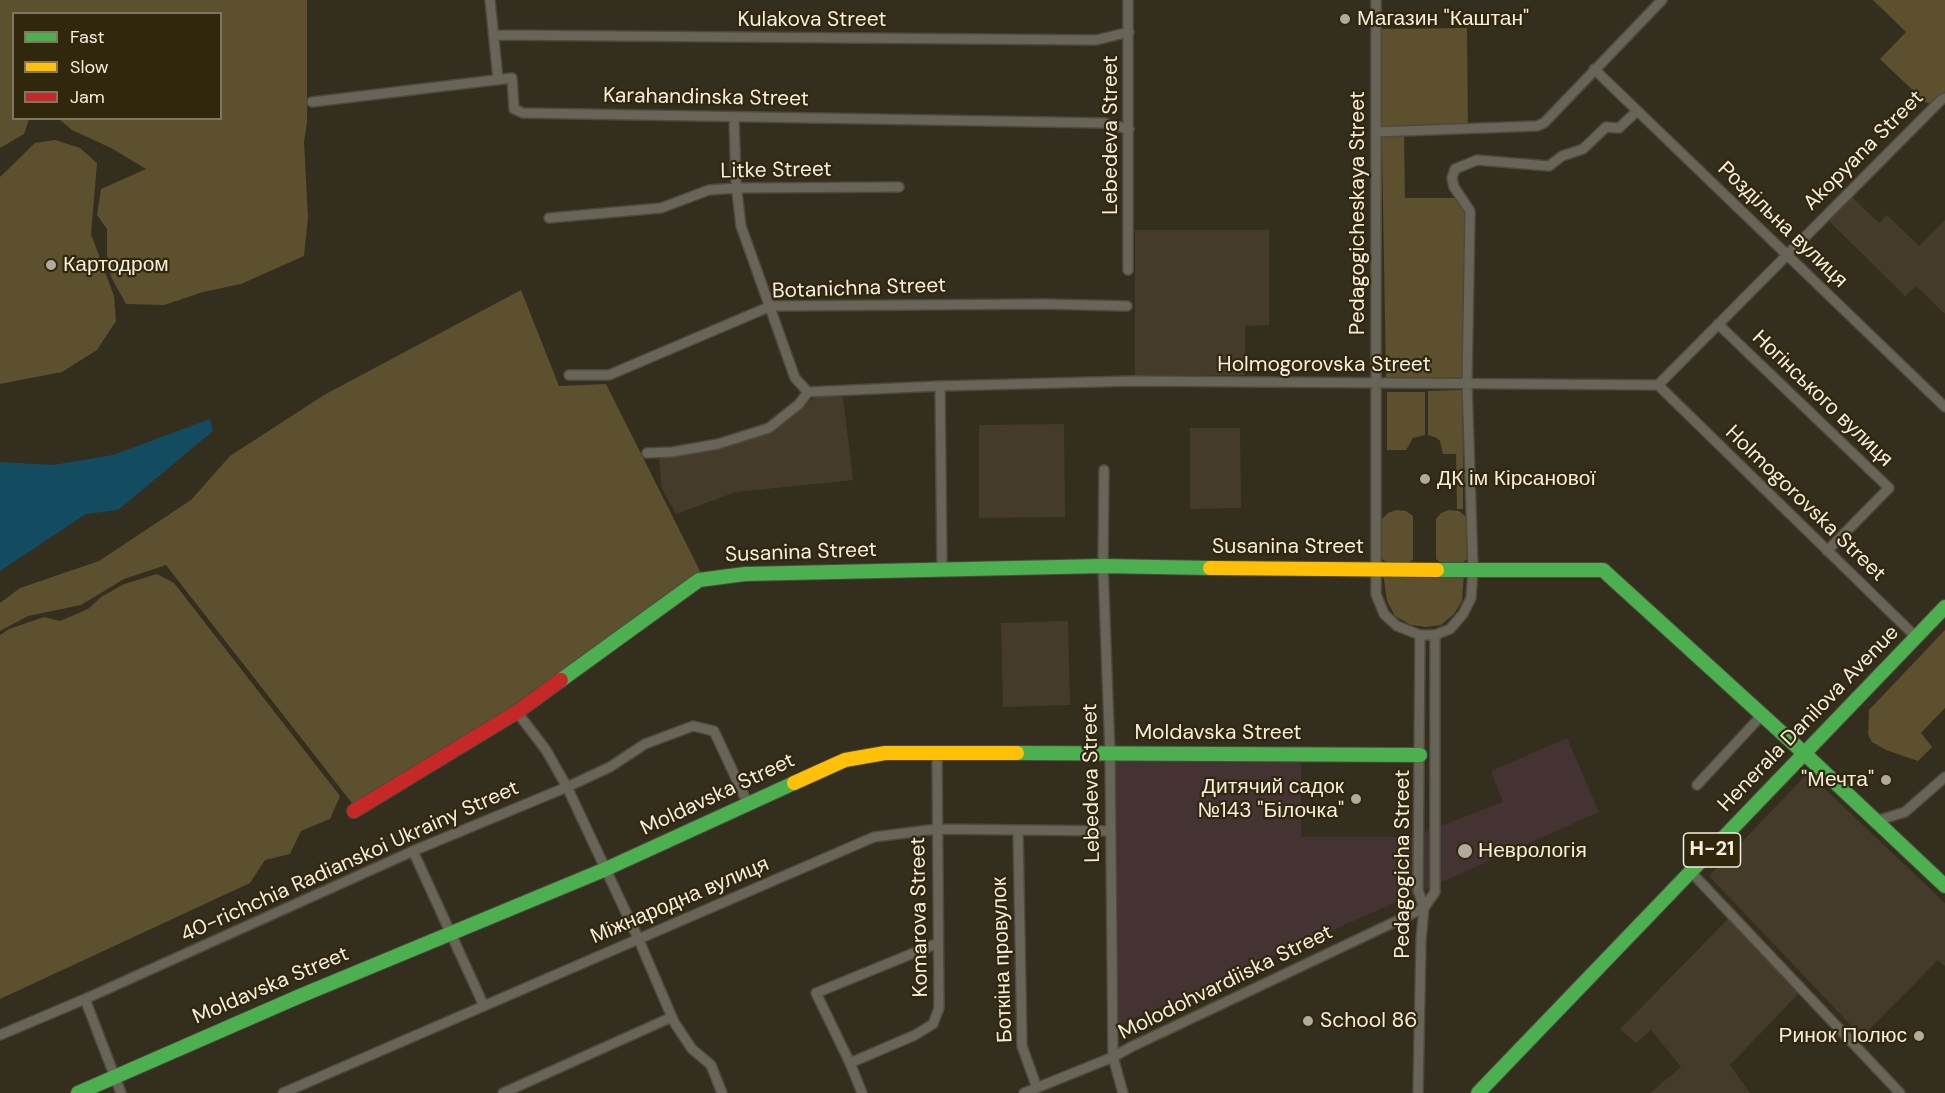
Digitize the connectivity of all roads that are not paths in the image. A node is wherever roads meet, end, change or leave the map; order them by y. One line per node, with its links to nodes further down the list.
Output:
1 (490, 0): 6 (street)
2 (1128, 0): 5 (street, Lebedeva Street)
3 (1376, 0): 14 (street, Pedagogicheskaya Street)
4 (1662, 0): 7 (street)
5 (1129, 32): 6 (street, Kulakova Street); 13 (street, Lebedeva Street)
6 (495, 34): 8 (street)
7 (1594, 69): 11 (street, Роздільна вулиця); 14 (street)
8 (498, 79): 10 (street); 12 (street, Karahandinska Street)
9 (1945, 98): 18 (street, Akopyana Street)
10 (312, 102)
11 (1638, 111): 18 (street, Роздільна вулиця); 24 (street)
12 (734, 117): 13 (street, Karahandinska Street); 16 (street)
13 (1129, 129): 19 (street, Lebedeva Street)
14 (1376, 132): 25 (street, Pedagogicheskaya Street)
15 (899, 187): 16 (street, Litke Street)
16 (736, 188): 17 (street, Litke Street); 20 (street)
17 (549, 218)
18 (1787, 255): 22 (street, Akopyana Street); 29 (street, Роздільна вулиця)
19 (1128, 270)
20 (771, 306): 21 (street, Botanichna Street); 23 (street, Botanichna Street); 28 (street)
21 (1127, 306)
22 (1718, 324): 26 (street, Akopyana Street); 32 (street, Ногінського вулиця)
23 (568, 375)
24 (1467, 383): 25 (street, Holmogorovska Street); 26 (street, Holmogorovska Street); 36 (street)
25 (1377, 384): 27 (street, Holmogorovska Street); 35 (street, Pedagogicheskaya Street)
26 (1658, 385): 32 (street, Holmogorovska Street)
27 (940, 386): 28 (street, Holmogorovska Street); 34 (street)
28 (808, 392): 30 (street)
29 (1945, 407)
30 (647, 453)
31 (1104, 470): 33 (street, Lebedeva Street)
32 (1827, 551): 40 (street, Holmogorovska Street)
33 (1103, 566): 34 (street, Susanina Street); 35 (street, Susanina Street); 44 (street, Lebedeva Street)
34 (942, 569): 41 (street, Susanina Street)
35 (1376, 569): 36 (street, Susanina Street); 38 (street)
36 (1473, 569): 39 (street); 42 (street, Susanina Street)
37 (1945, 607): 40 (street, Henerala Danilova Avenue / Н-21)
38 (1420, 635): 39 (street); 46 (street, Pedagogicha Street)
39 (1435, 635): 60 (street, Pedagogicha Street)
40 (1916, 637): 45 (street, Henerala Danilova Avenue / Н-21)
41 (517, 712): 49 (street); 51 (street)
42 (1762, 715): 45 (street, Susanina Street); 48 (street)
43 (937, 753): 44 (street, Moldavska Street); 50 (street, Moldavska Street); 53 (street, Komarova Street)
44 (1110, 754): 46 (street, Moldavska Street); 55 (street, Lebedeva Street)
45 (1805, 754): 52 (street, Susanina Street); 58 (street, Henerala Danilova Avenue / Н-21)
46 (1420, 755): 60 (street, Pedagogicha Street)
47 (1945, 777): 52 (street)
48 (1697, 785)
49 (567, 787): 50 (street, 40-richchia Radianskoi Ukrainy Street); 56 (street, 40-richchia Radianskoi Ukrainy Street); 57 (street)
50 (748, 804): 57 (street, Moldavska Street)
51 (354, 811)
52 (1876, 821): 59 (street, Susanina Street)
53 (937, 829): 54 (street, Міжнародна вулиця); 62 (street, Міжнародна вулиця); 63 (street, Komarova Street)
54 (1018, 830): 55 (street, Міжнародна вулиця); 71 (street, Боткіна провулок)
55 (1112, 831): 68 (street, Lebedeva Street)
56 (413, 851): 61 (street); 64 (street, 40-richchia Radianskoi Ukrainy Street)
57 (606, 869): 61 (street, Moldavska Street); 62 (street)
58 (1691, 872): 81 (street, Henerala Danilova Avenue / Н-21); 82 (street)
59 (1945, 886)
60 (1424, 908): 68 (street, Molodohvardiiska Street); 80 (street, Pedagogicha Street)
61 (451, 933): 65 (street); 70 (street, Moldavska Street)
62 (638, 938): 65 (street, Міжнародна вулиця); 66 (street)
63 (938, 943): 69 (street, Komarova Street); 69 (street)
64 (85, 999): 67 (street, 40-richchia Radianskoi Ukrainy Street); 70 (street)
65 (484, 1006): 74 (street, Міжнародна вулиця)
66 (672, 1017): 75 (street); 76 (street)
67 (0, 1035)
68 (1113, 1057): 71 (street, Molodohvardiiska Street); 79 (street, Lebedeva Street)
69 (850, 1063): 77 (street)
70 (114, 1076): 72 (street, Moldavska Street); 73 (street)
71 (1037, 1088): 78 (street, Molodohvardiiska Street)
72 (78, 1093)
73 (121, 1093)
74 (283, 1093)
75 (503, 1093)
76 (722, 1093)
77 (862, 1093)
78 (1024, 1093)
79 (1124, 1093)
80 (1418, 1093)
81 (1478, 1093)
82 (1900, 1093)

